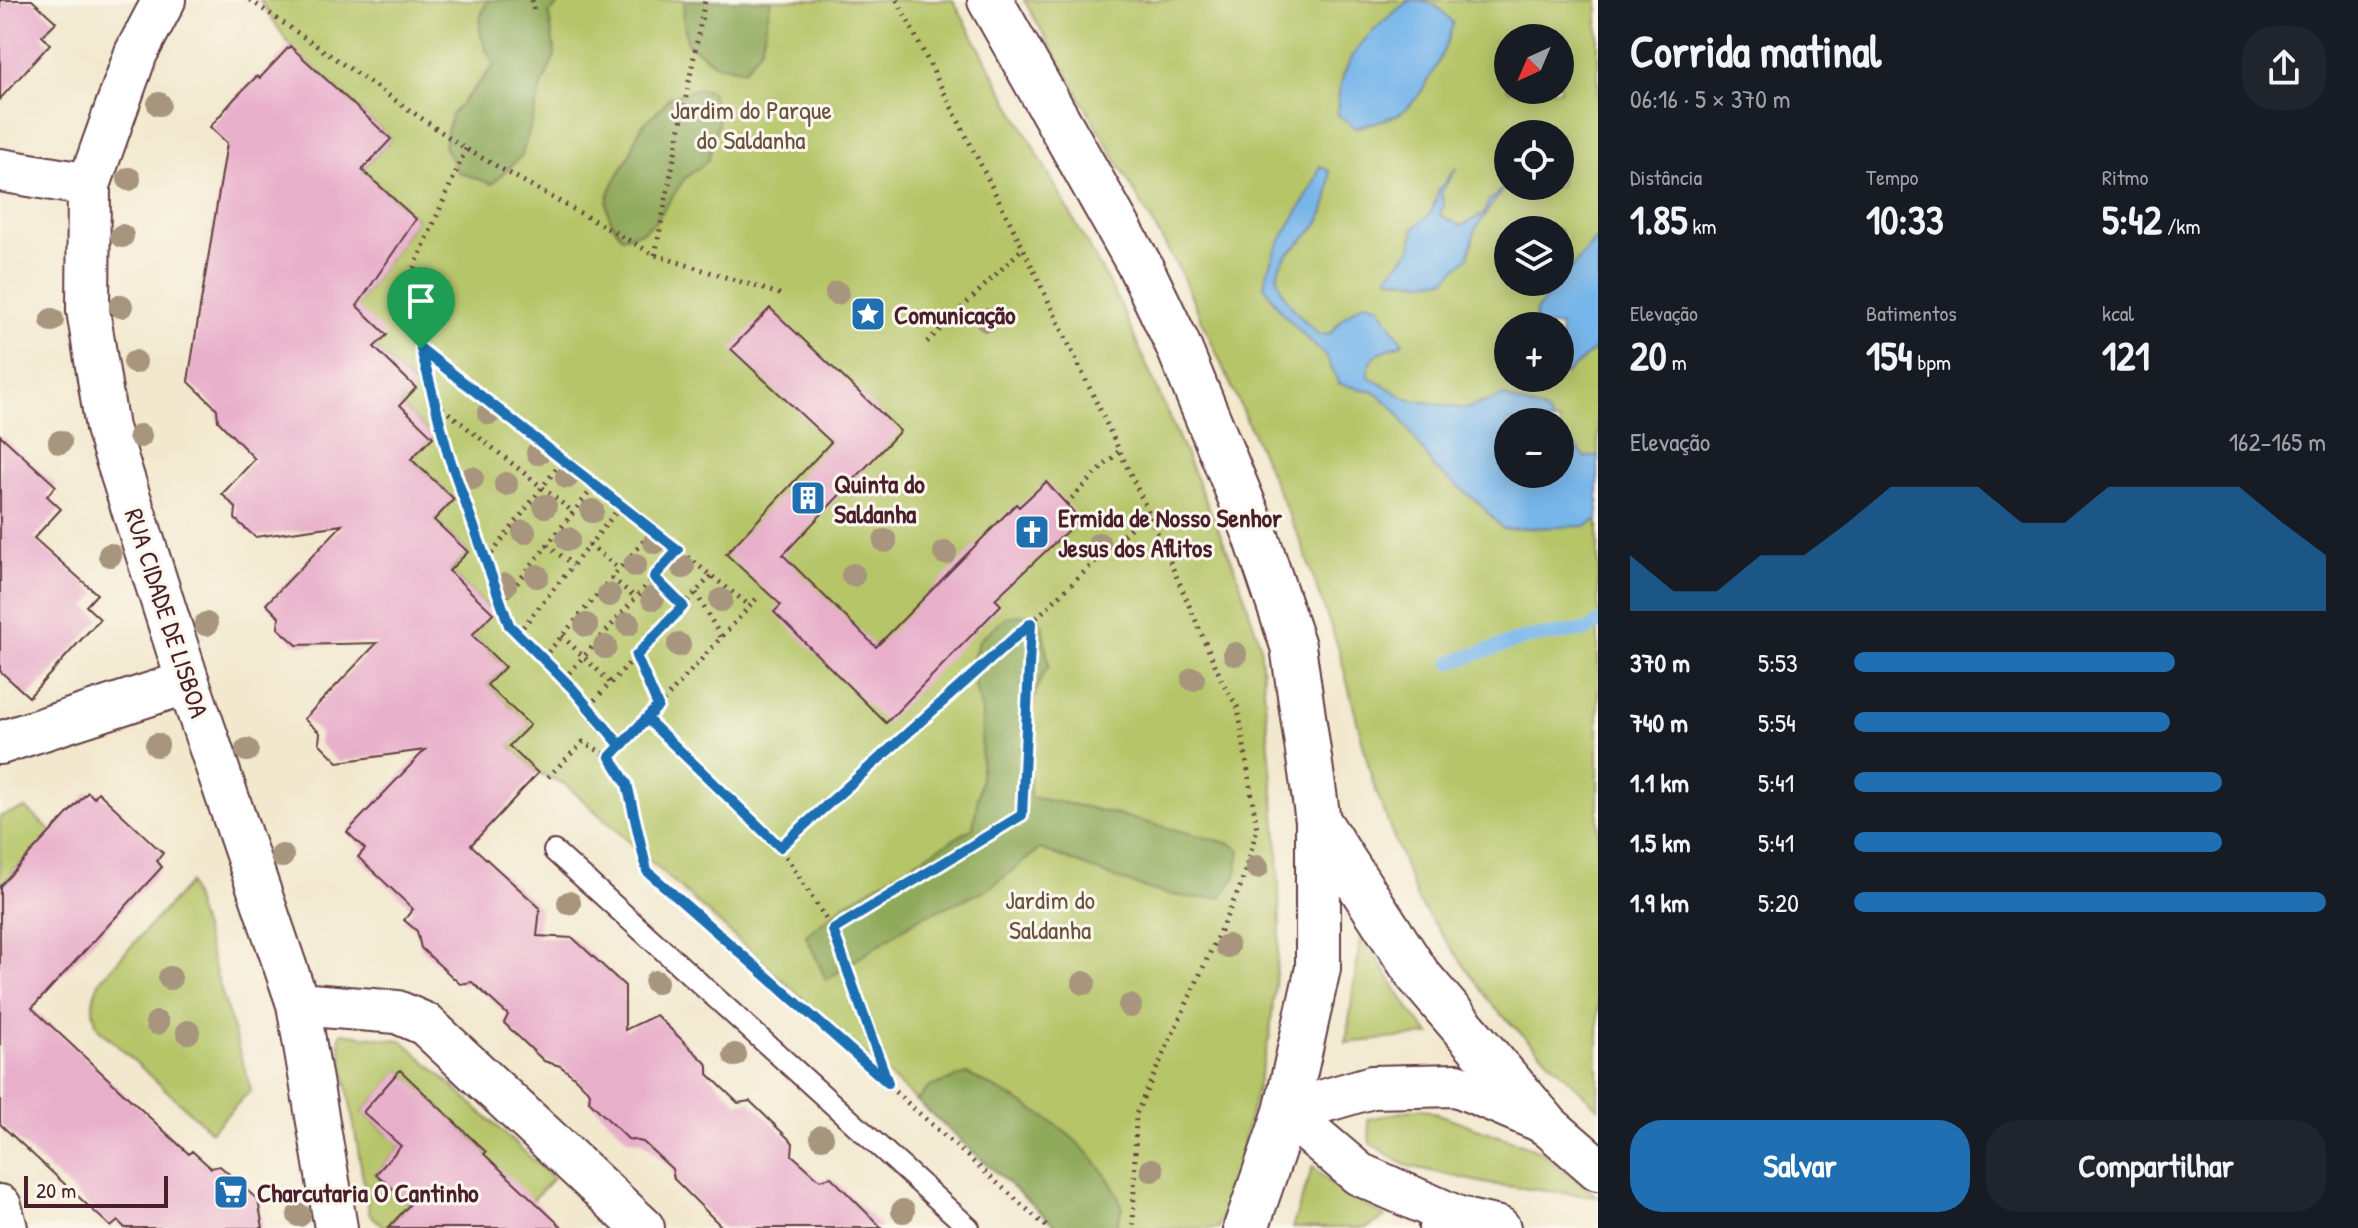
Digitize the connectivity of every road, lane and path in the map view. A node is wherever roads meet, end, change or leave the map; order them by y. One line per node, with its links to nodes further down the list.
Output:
1 (164, 0): 10 (street, RUA CIDADE DE LISBOA)
2 (250, 0): 8 (path)
3 (532, 0): 7 (path)
4 (705, 0): 12 (path)
5 (897, 0): 11 (path)
6 (990, 0): 58 (main road)
7 (534, 11)
8 (466, 149): 12 (path); 15 (path)
9 (0, 170): 10 (street)
10 (89, 185): 49 (street, RUA CIDADE DE LISBOA)
11 (1023, 248): 14 (path); 17 (path)
12 (655, 255): 13 (path)
13 (783, 295)
14 (927, 342)
15 (421, 349): 16 (path); 18 (path)
16 (434, 401): 20 (path); 29 (path)
17 (1119, 450): 21 (path); 23 (path)
18 (563, 460): 19 (path); 20 (path)
19 (595, 485): 22 (path); 24 (path)
20 (542, 487): 24 (path); 29 (path)
21 (1066, 504)
22 (621, 506): 25 (path); 27 (path)
23 (1148, 511): 41 (path); 74 (path)
24 (573, 512): 26 (path)
25 (653, 530): 28 (path); 31 (path)
26 (547, 545): 30 (path); 38 (path)
27 (589, 545): 30 (path); 31 (path)
28 (678, 550): 32 (path); 33 (path)
29 (487, 561): 38 (path)
30 (573, 565): 42 (path)
31 (620, 569): 34 (path)
32 (711, 576): 35 (path); 40 (path)
33 (654, 577): 37 (path); 39 (path)
34 (612, 578): 37 (path); 43 (path)
35 (696, 592): 39 (path); 44 (path)
36 (758, 597): 40 (path)
37 (636, 598): 46 (path)
38 (502, 603): 42 (path)
39 (683, 606): 45 (path)
40 (750, 606): 44 (path)
41 (1031, 623): 59 (path); 61 (path)
42 (518, 633): 47 (path)
43 (562, 636): 46 (path); 47 (path)
44 (721, 637): 52 (path)
45 (636, 656): 50 (path); 52 (path)
46 (584, 657): 48 (path); 50 (path)
47 (543, 658): 48 (path)
48 (564, 679): 51 (path)
49 (188, 682): 54 (street); 62 (street, RUA CIDADE DE LISBOA)
50 (611, 683): 51 (path)
51 (589, 706): 55 (path)
52 (658, 706): 53 (path)
53 (647, 719): 55 (path); 59 (path)
54 (0, 743)
55 (621, 746): 56 (path)
56 (610, 757): 57 (path); 63 (path)
57 (548, 777)
58 (1318, 821): 64 (main road); 65 (main road)
59 (780, 847): 61 (path)
60 (554, 851): 72 (lane)
61 (833, 930): 63 (path)
62 (298, 1004): 70 (street, RUA CIDADE DE LISBOA); 71 (street)
63 (888, 1083): 73 (path)
64 (1286, 1112): 65 (street); 68 (street); 75 (main road)
65 (1544, 1122): 66 (street)
66 (1598, 1169)
67 (0, 1206): 69 (street)
68 (1467, 1225)
69 (6, 1228)
70 (336, 1228)
71 (643, 1228)
72 (969, 1228)
73 (1048, 1228)
74 (1133, 1228)
75 (1246, 1228)

